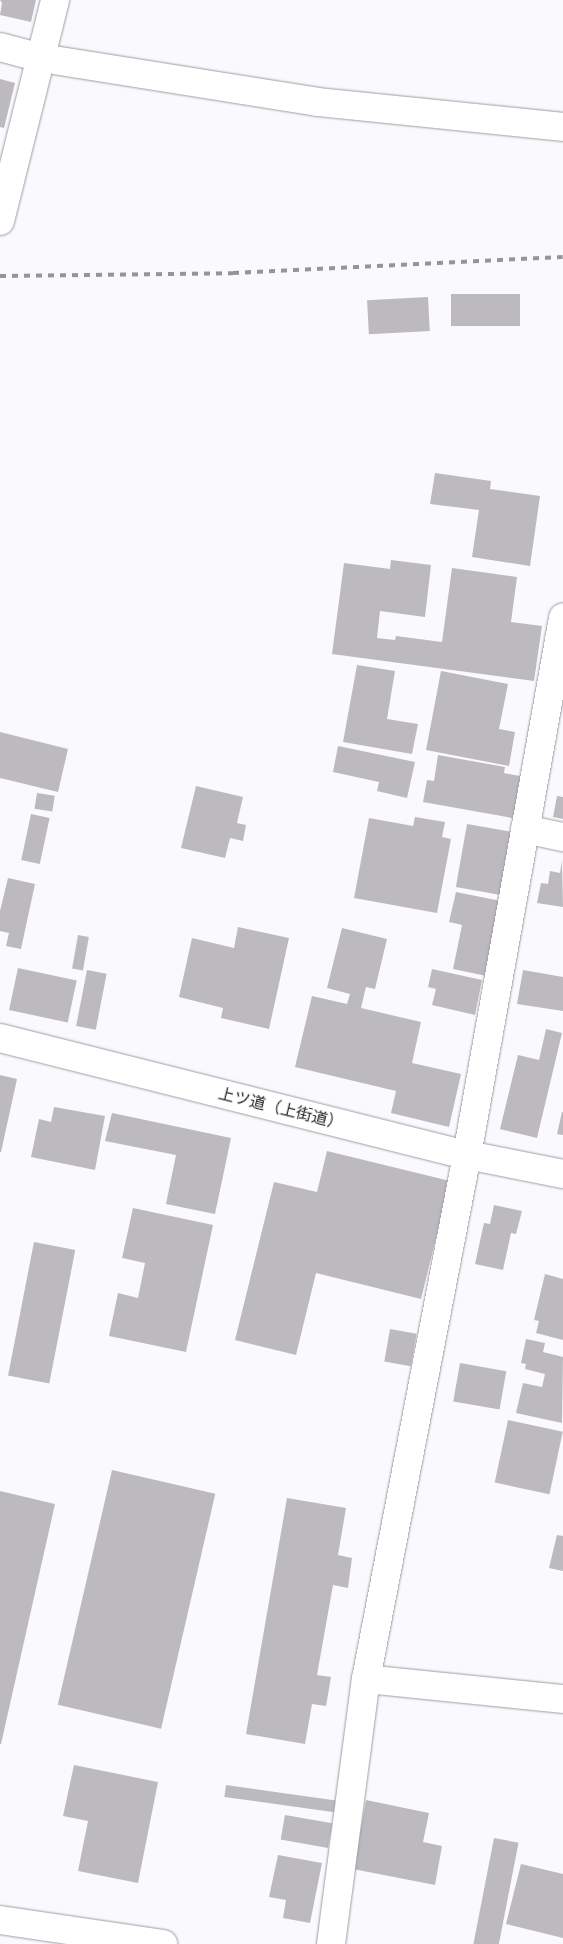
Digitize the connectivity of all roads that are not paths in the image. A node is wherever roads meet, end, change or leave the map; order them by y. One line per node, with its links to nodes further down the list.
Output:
1 (55, 0): 3 (main road)
2 (0, 48): 3 (main road)
3 (41, 58): 4 (main road); 5 (main road)
4 (563, 127)
5 (0, 221)
6 (563, 618): 7 (main road)
7 (525, 829): 8 (main road); 10 (main road)
8 (563, 837)
9 (0, 1038): 10 (main road, 上ツ道（上街道）)
10 (467, 1155): 11 (main road, 上ツ道（上街道）); 12 (main road)
11 (563, 1174)
12 (366, 1679): 13 (main road); 16 (main road)
13 (563, 1699)
14 (0, 1920): 15 (main road)
15 (163, 1944)
16 (332, 1944)

